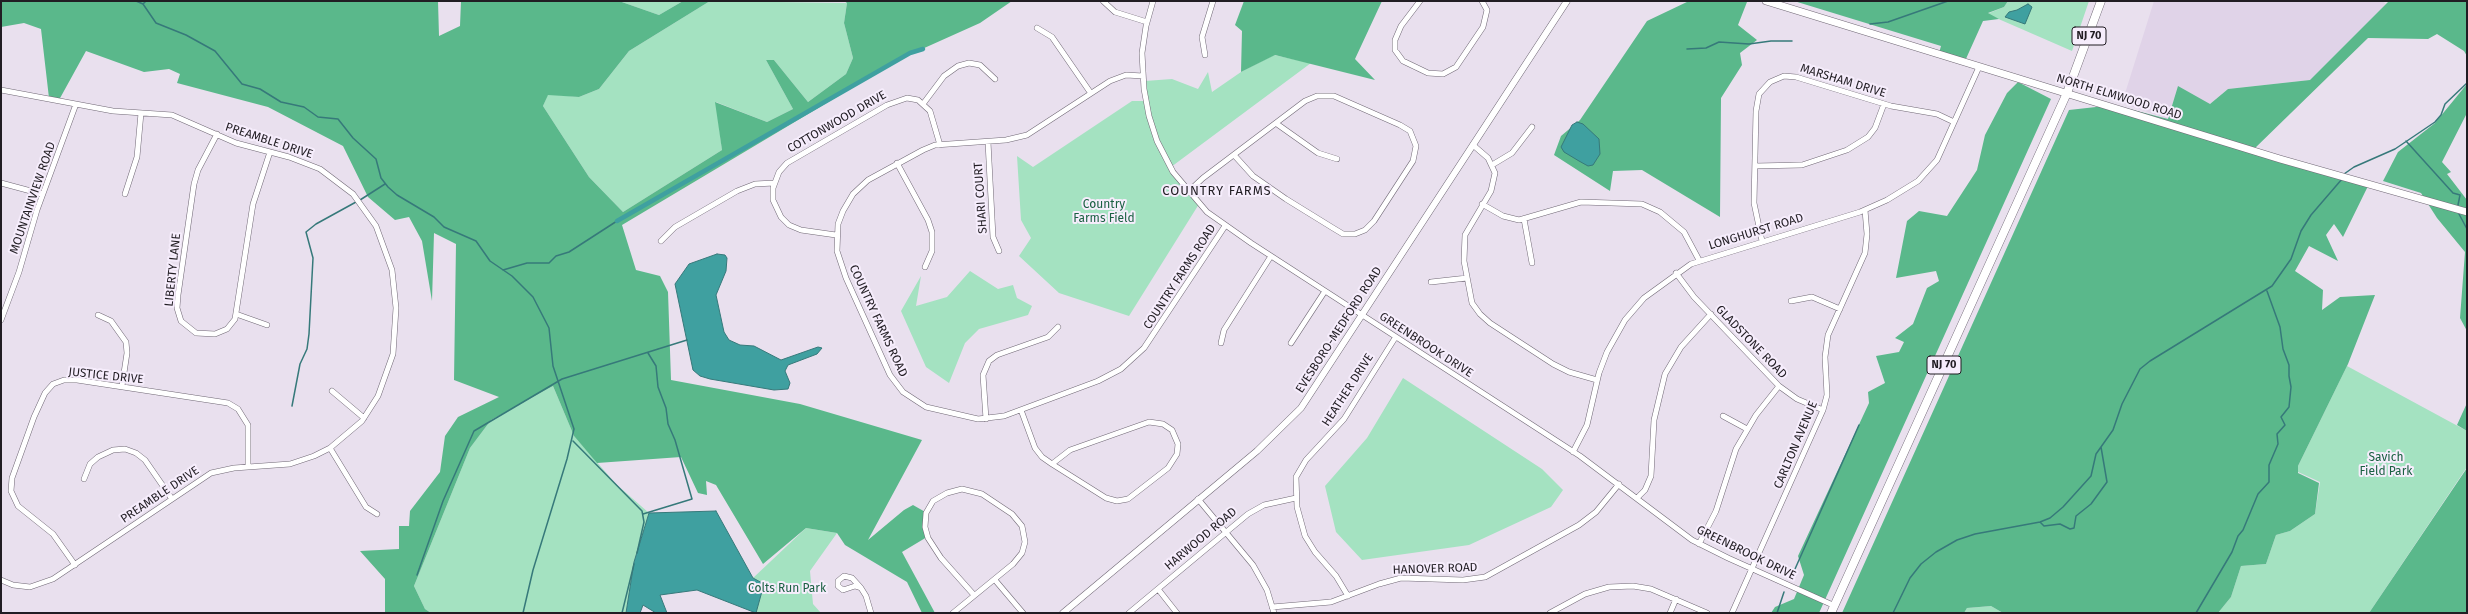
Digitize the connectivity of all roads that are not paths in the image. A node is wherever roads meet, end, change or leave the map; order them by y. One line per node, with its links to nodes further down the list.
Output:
1 (1103, 1): 9 (street)
2 (1152, 1): 9 (street, GREENBROOK DRIVE)
3 (1212, 1): 11 (street)
4 (1420, 1): 5 (street)
5 (1482, 1)
6 (1567, 1): 28 (street, EVESBORO-MEDFORD ROAD)
7 (1766, 1): 12 (main road, NORTH ELMWOOD ROAD)
8 (2101, 1): 17 (highway, NJ 70)
9 (1147, 22): 13 (street, GREENBROOK DRIVE)
10 (1037, 28): 16 (street)
11 (1205, 55)
12 (1979, 67): 17 (main road, NORTH ELMWOOD ROAD); 22 (street, LONGHURST ROAD)
13 (1143, 76): 16 (street, COUNTRY FARMS ROAD); 37 (street, GREENBROOK DRIVE)
14 (995, 79): 19 (street)
15 (1, 90): 18 (street, PREAMBLE DRIVE)
16 (1090, 92): 26 (street, COUNTRY FARMS ROAD)
17 (2067, 93): 42 (main road, NORTH ELMWOOD ROAD); 103 (highway, NJ 70)
18 (76, 104): 21 (street, PREAMBLE DRIVE); 38 (street, MOUNTAINVIEW ROAD)
19 (923, 104): 27 (street); 36 (street, COTTONWOOD DRIVE)
20 (1884, 104): 22 (street, MARSHAM DRIVE); 34 (street); 34 (street, MARSHAM DRIVE)
21 (141, 113): 25 (street, PREAMBLE DRIVE); 39 (street)
22 (1954, 122): 41 (street, LONGHURST ROAD)
23 (1277, 124): 30 (street); 30 (street); 31 (street)
24 (1532, 127): 33 (street)
25 (217, 134): 29 (street, PREAMBLE DRIVE); 60 (street, LIBERTY LANE)
26 (988, 142): 27 (street, COUNTRY FARMS ROAD); 48 (street, SHARI COURT)
27 (940, 145): 32 (street, COUNTRY FARMS ROAD)
28 (1473, 145): 33 (street); 63 (street, EVESBORO-MEDFORD ROAD)
29 (270, 152): 60 (street, LIBERTY LANE); 77 (street, PREAMBLE DRIVE)
30 (1234, 155): 37 (street)
31 (1337, 159)
32 (897, 163): 45 (street, COUNTRY FARMS ROAD); 52 (street)
33 (1492, 165): 40 (street)
34 (1755, 166): 47 (street, MARSHAM DRIVE)
35 (1, 183): 38 (street)
36 (774, 183): 45 (street); 46 (street)
37 (1188, 192): 44 (street, GREENBROOK DRIVE)
38 (42, 194): 58 (street, MOUNTAINVIEW ROAD)
39 (125, 194)
40 (1482, 204): 43 (street); 54 (street)
41 (1865, 210): 47 (street, LONGHURST ROAD); 59 (street, CARLTON AVENUE)
42 (2467, 212)
43 (1524, 219): 50 (street); 51 (street)
44 (1225, 226): 49 (street, GREENBROOK DRIVE); 74 (street, COUNTRY FARMS ROAD)
45 (836, 235): 78 (street, COUNTRY FARMS ROAD)
46 (662, 241)
47 (1762, 241): 50 (street, LONGHURST ROAD)
48 (999, 251)
49 (1271, 256): 56 (street, GREENBROOK DRIVE); 68 (street)
50 (1699, 260): 53 (street, LONGHURST ROAD)
51 (1532, 263)
52 (925, 267)
53 (1676, 273): 61 (street, GLADSTONE ROAD); 70 (street, LONGHURST ROAD)
54 (1467, 278): 55 (street); 70 (street)
55 (1431, 282)
56 (1325, 291): 63 (street, GREENBROOK DRIVE); 69 (street)
57 (1791, 301): 59 (street)
58 (3, 306): 64 (street, MOUNTAINVIEW ROAD)
59 (1840, 309): 75 (street, CARLTON AVENUE)
60 (236, 314): 65 (street)
61 (1710, 314): 72 (street, GLADSTONE ROAD); 87 (street)
62 (98, 315): 71 (street)
63 (1362, 316): 67 (street, GREENBROOK DRIVE); 89 (street, EVESBORO-MEDFORD ROAD)
64 (1, 320)
65 (267, 325)
66 (1058, 327): 78 (street)
67 (1395, 338): 81 (street, GREENBROOK DRIVE); 86 (street, HEATHER DRIVE)
68 (1221, 343)
69 (1291, 343)
70 (1597, 380): 81 (street, LONGHURST ROAD)
71 (122, 386): 83 (street, JUSTICE DRIVE); 93 (street, JUSTICE DRIVE)
72 (1779, 386): 75 (street, GLADSTONE ROAD); 79 (street)
73 (332, 391): 77 (street)
74 (1021, 410): 78 (street, COUNTRY FARMS ROAD); 82 (street)
75 (1823, 410): 94 (street, CARLTON AVENUE)
76 (1723, 416): 79 (street)
77 (364, 418): 80 (street, PREAMBLE DRIVE)
78 (986, 419)
79 (1747, 429): 92 (street)
80 (330, 448): 83 (street, PREAMBLE DRIVE); 90 (street)
81 (1574, 452): 85 (street, GREENBROOK DRIVE)
82 (1052, 464): 82 (street)
83 (248, 467): 88 (street, PREAMBLE DRIVE)
84 (84, 479): 88 (street)
85 (1619, 484): 87 (street, GREENBROOK DRIVE); 100 (street, HANOVER ROAD)
86 (1296, 498): 91 (street, HARWOOD ROAD); 100 (street, HEATHER DRIVE)
87 (1637, 498): 92 (street, GREENBROOK DRIVE)
88 (172, 499): 93 (street, PREAMBLE DRIVE)
89 (1198, 499): 91 (street); 107 (street, EVESBORO-MEDFORD ROAD)
90 (377, 514)
91 (1225, 532): 98 (street, HARWOOD ROAD); 102 (street)
92 (1700, 544): 94 (street, GREENBROOK DRIVE)
93 (75, 565): 95 (street, PREAMBLE DRIVE)
94 (1751, 568): 103 (street, GREENBROOK DRIVE); 114 (street, CARLTON AVENUE)
95 (1, 580)
96 (995, 580): 99 (street); 99 (street); 106 (street)
97 (861, 588): 104 (street)
98 (1158, 589): 108 (street, HARWOOD ROAD); 109 (street)
99 (974, 595): 105 (street)
100 (1348, 596): 102 (street, HANOVER ROAD)
101 (1676, 599): 111 (street); 112 (street); 113 (street)
102 (1272, 607): 110 (street)
103 (1833, 609)
104 (871, 613)
105 (953, 613)
106 (1023, 613)
107 (1063, 613)
108 (1129, 613)
109 (1176, 613)
110 (1274, 613)
111 (1550, 613)
112 (1670, 613)
113 (1707, 613)
114 (1732, 613)

